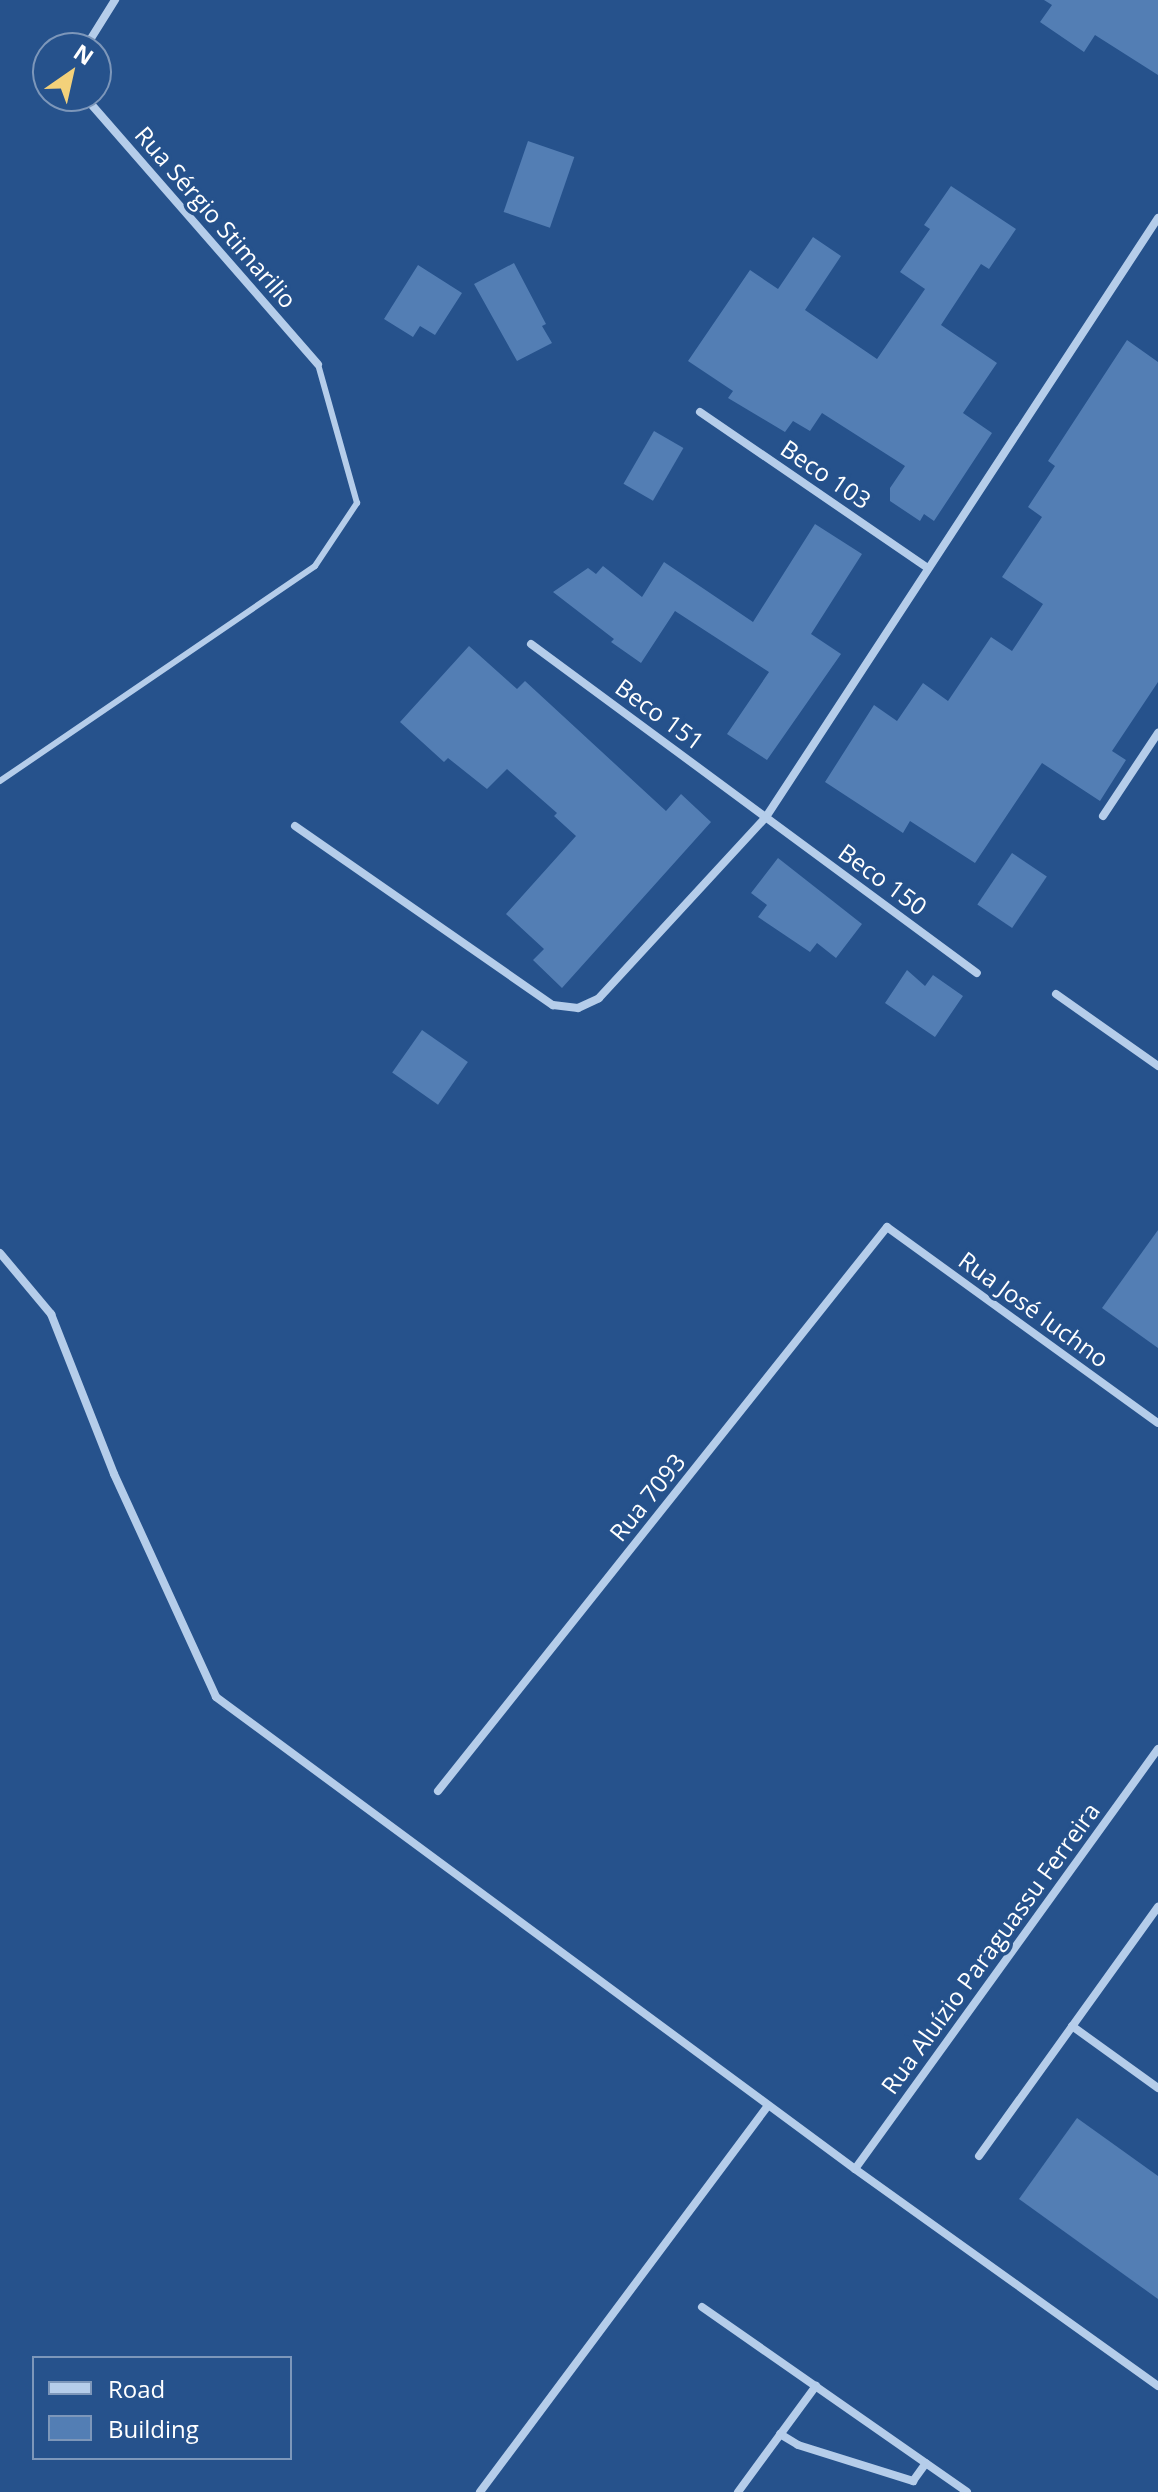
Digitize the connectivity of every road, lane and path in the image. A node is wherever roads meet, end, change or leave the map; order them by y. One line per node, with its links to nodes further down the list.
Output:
1 (115, 0): 2 (street)
2 (95, 32)
3 (98, 112): 5 (street, Rua Sérgio Stimarilio)
4 (1158, 218): 7 (street)
5 (318, 364): 10 (lane)
6 (700, 412): 7 (street, Beco 103)
7 (928, 568): 12 (street)
8 (531, 644): 12 (street, Beco 151)
9 (1158, 733): 11 (street)
10 (0, 781)
11 (1103, 816)
12 (766, 817): 13 (street); 14 (street, Beco 150)
13 (295, 826)
14 (977, 973)
15 (1056, 994): 16 (street)
16 (1158, 1066)
17 (887, 1227): 19 (street, Rua José Iuchno); 21 (street, Rua 7093)
18 (0, 1253): 25 (street)
19 (1158, 1423)
20 (1158, 1749): 27 (street, Rua Aluízio Paraguassu Ferreira)
21 (438, 1791)
22 (1158, 1907): 23 (street)
23 (1072, 2026): 24 (street); 26 (street)
24 (1158, 2088)
25 (768, 2105): 27 (street); 33 (street)
26 (979, 2156)
27 (855, 2169): 30 (street)
28 (702, 2307): 29 (street)
29 (816, 2386): 31 (street); 32 (street)
30 (1158, 2386)
31 (780, 2434): 32 (street); 34 (street)
32 (926, 2463): 35 (street)
33 (480, 2492)
34 (738, 2492)
35 (967, 2492)

